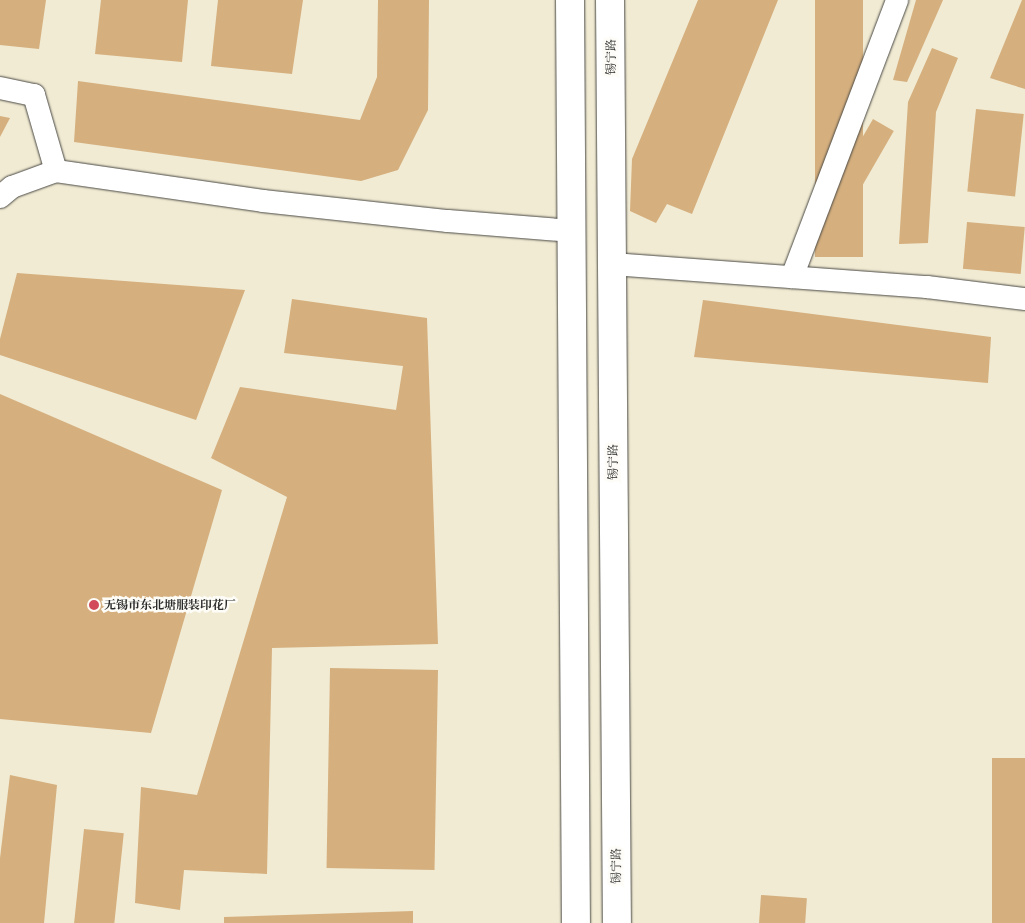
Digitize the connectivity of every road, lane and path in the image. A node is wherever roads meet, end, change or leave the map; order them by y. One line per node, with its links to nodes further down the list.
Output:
1 (570, 0): 7 (main road)
2 (610, 0): 8 (main road, 锡宁路)
3 (897, 0): 9 (street)
4 (0, 88): 5 (street)
5 (56, 171): 6 (street); 7 (street)
6 (0, 197)
7 (571, 231): 11 (main road)
8 (612, 264): 9 (street); 12 (main road, 锡宁路)
9 (792, 278): 10 (street)
10 (1025, 299)
11 (576, 923)
12 (616, 923)

